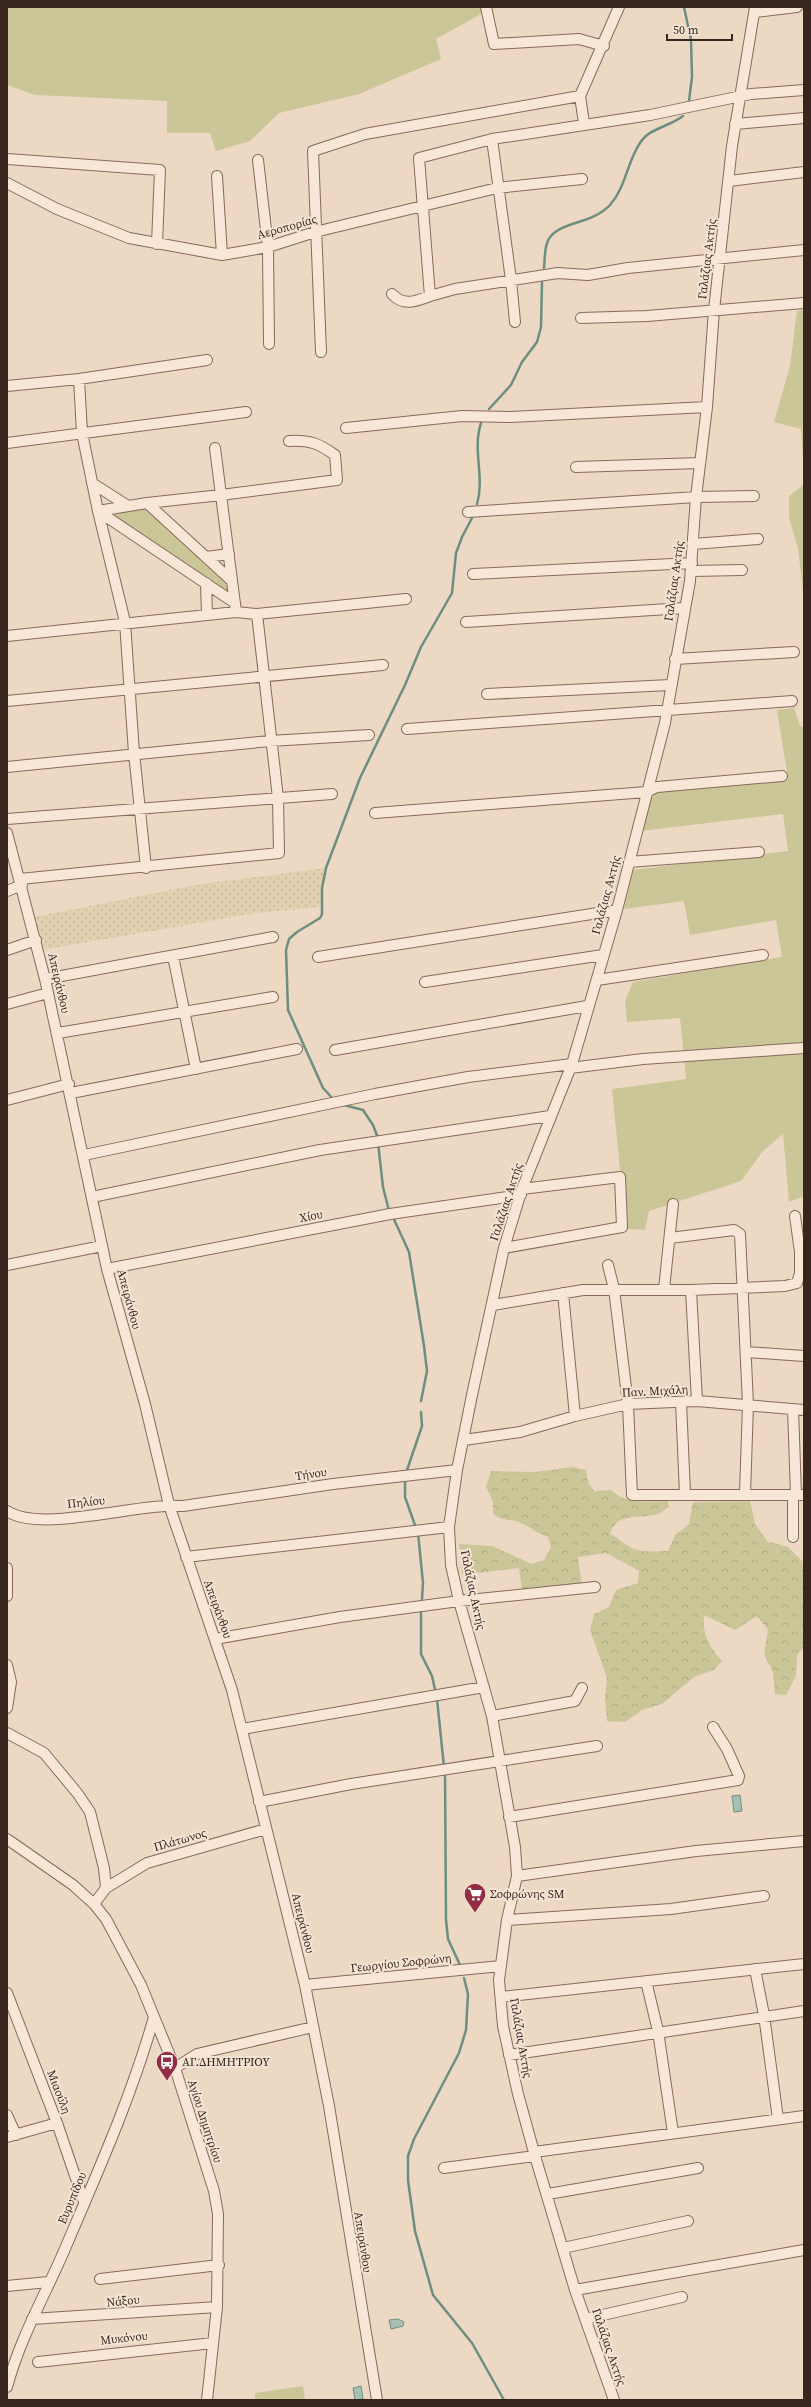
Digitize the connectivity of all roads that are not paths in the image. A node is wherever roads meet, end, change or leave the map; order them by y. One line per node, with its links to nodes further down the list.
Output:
1 (486, 7): 5 (street)
2 (619, 7): 5 (street)
3 (797, 7): 4 (street)
4 (755, 9): 8 (street, Γαλάζιας Ακτής)
5 (604, 46): 7 (street)
6 (804, 90): 8 (street)
7 (580, 96): 10 (street); 22 (street)
8 (739, 97): 10 (street); 11 (street, Γαλάζιας Ακτής)
9 (804, 118): 11 (street)
10 (584, 123): 12 (street)
11 (735, 124): 18 (street, Γαλάζιας Ακτής)
12 (492, 139): 20 (street); 21 (street)
13 (7, 159): 23 (street)
14 (258, 160): 24 (street)
15 (804, 172): 18 (street)
16 (217, 176): 26 (street)
17 (582, 179): 20 (street, Αεροπορίας)
18 (729, 181): 27 (street, Γαλάζιας Ακτής)
19 (7, 183): 23 (street, Αεροπορίας)
20 (497, 188): 21 (street, Αεροπορίας); 28 (street)
21 (422, 205): 22 (street, Αεροπορίας); 30 (street)
22 (315, 232): 24 (street, Αεροπορίας); 36 (street)
23 (157, 244): 26 (street, Αεροπορίας)
24 (268, 247): 26 (street, Αεροπορίας); 35 (street)
25 (804, 250): 27 (street)
26 (222, 255)
27 (721, 258): 28 (street); 32 (street, Γαλάζιας Ακτής)
28 (511, 280): 30 (street); 34 (street)
29 (392, 294): 30 (street)
30 (430, 296)
31 (804, 303): 32 (street)
32 (714, 310): 33 (street); 40 (street, Γαλάζιας Ακτής)
33 (581, 318)
34 (515, 322)
35 (268, 344)
36 (321, 352)
37 (207, 360): 38 (street)
38 (79, 379): 39 (street); 43 (street)
39 (7, 386)
40 (707, 407): 42 (street); 47 (street, Γαλάζιας Ακτής)
41 (246, 412): 43 (street)
42 (346, 428)
43 (82, 433): 45 (street); 49 (street)
44 (290, 441): 50 (street)
45 (7, 443)
46 (215, 448): 50 (street)
47 (700, 463): 48 (street); 52 (street, Γαλάζιας Ακτής)
48 (576, 467)
49 (92, 483): 54 (street); 55 (street)
50 (221, 495): 53 (street); 61 (street)
51 (754, 496): 52 (street)
52 (696, 497): 56 (street); 60 (street, Γαλάζιας Ακτής)
53 (147, 503): 54 (street); 62 (street)
54 (128, 506): 55 (street)
55 (98, 511): 57 (street); 58 (street)
56 (468, 512)
57 (124, 528): 58 (street); 67 (street)
58 (104, 534): 73 (street)
59 (758, 539): 60 (street)
60 (693, 544): 63 (street, Γαλάζιας Ακτής)
61 (229, 554): 62 (street); 66 (street)
62 (206, 557): 66 (street)
63 (691, 567): 64 (street); 65 (street); 70 (street, Γαλάζιας Ακτής)
64 (742, 570)
65 (473, 574)
66 (232, 581): 69 (street)
67 (206, 583): 69 (street); 72 (street)
68 (406, 599): 71 (street)
69 (236, 608): 71 (street); 72 (street)
70 (684, 608): 74 (street); 77 (street, Γαλάζιας Ακτής)
71 (258, 614): 79 (street)
72 (207, 615): 73 (street)
73 (125, 622): 75 (street); 81 (street)
74 (466, 622)
75 (7, 636)
76 (794, 652): 77 (street)
77 (675, 659): 80 (street, Γαλάζιας Ακτής)
78 (383, 665): 79 (street)
79 (265, 677): 81 (street); 88 (street)
80 (670, 685): 82 (street); 85 (street, Γαλάζιας Ακτής)
81 (130, 688): 83 (street); 89 (street)
82 (487, 694)
83 (7, 701)
84 (792, 701): 85 (street)
85 (666, 711): 86 (street); 92 (street, Γαλάζιας Ακτής)
86 (407, 729)
87 (369, 735): 88 (street)
88 (270, 741): 89 (street); 94 (street)
89 (134, 753): 90 (street); 95 (street)
90 (7, 767)
91 (782, 776): 92 (street)
92 (646, 792): 96 (street); 100 (street, Γαλάζιας Ακτής)
93 (332, 794): 94 (street)
94 (278, 798): 95 (street); 101 (street)
95 (140, 808): 97 (street); 101 (street)
96 (374, 813)
97 (7, 819)
98 (7, 833): 102 (street, Απειράνθου)
99 (759, 852): 100 (street)
100 (629, 862): 104 (street, Γαλάζιας Ακτής)
101 (146, 868): 102 (street)
102 (21, 882): 103 (street); 106 (street, Απειράνθου)
103 (7, 891)
104 (617, 910): 108 (street, Γαλάζιας Ακτής); 111 (street)
105 (273, 937): 110 (street)
106 (36, 940): 107 (street); 112 (street, Απειράνθου)
107 (7, 950)
108 (603, 955): 113 (street, Γαλάζιας Ακτής); 114 (street)
109 (763, 955): 113 (street)
110 (173, 956): 112 (street); 119 (street)
111 (318, 957)
112 (46, 979): 115 (street, Απειράνθου)
113 (597, 980): 118 (street, Γαλάζιας Ακτής)
114 (424, 982)
115 (48, 993): 117 (street); 120 (street, Απειράνθου)
116 (273, 997): 119 (street)
117 (7, 1004)
118 (587, 1006): 123 (street); 124 (street, Γαλάζιας Ακτής)
119 (186, 1012): 120 (street); 125 (street)
120 (58, 1032): 126 (street, Απειράνθου)
121 (804, 1048): 124 (street)
122 (297, 1049): 125 (street)
123 (335, 1050)
124 (571, 1066): 128 (street, Γαλάζιας Ακτής); 129 (street)
125 (196, 1069): 126 (street)
126 (70, 1088): 127 (street); 129 (street, Απειράνθου)
127 (7, 1100)
128 (550, 1116): 130 (street, Γαλάζιας Ακτής); 131 (street)
129 (84, 1155): 131 (street, Απειράνθου)
130 (521, 1192): 136 (street, Γαλάζιας Ακτής); 136 (street, Χίου); 140 (street, Χίου)
131 (92, 1197): 135 (street, Απειράνθου)
132 (674, 1204): 134 (street)
133 (795, 1216): 137 (street)
134 (670, 1238): 141 (street); 143 (street)
135 (102, 1246): 138 (street); 140 (street, Απειράνθου)
136 (504, 1248): 146 (street, Γαλάζιας Ακτής)
137 (802, 1252): 141 (street)
138 (7, 1265)
139 (608, 1265): 142 (street)
140 (107, 1269): 161 (street, Απειράνθου)
141 (743, 1287): 144 (street); 147 (street)
142 (614, 1289): 143 (street); 145 (street); 151 (street)
143 (664, 1289): 144 (street)
144 (691, 1290): 149 (street)
145 (563, 1293): 146 (street); 155 (street)
146 (493, 1305): 156 (street, Γαλάζιας Ακτής)
147 (746, 1352): 148 (street); 152 (street)
148 (804, 1356)
149 (696, 1401): 150 (street, Παν. Μιχάλη); 152 (street, Παν. Μιχάλη)
150 (681, 1402): 151 (street, Παν. Μιχάλη); 158 (street)
151 (628, 1404): 155 (street, Παν. Μιχάλη); 158 (street)
152 (748, 1404): 153 (street, Παν. Μιχάλη); 159 (street)
153 (793, 1409): 154 (street, Παν. Μιχάλη); 160 (street)
154 (804, 1410)
155 (575, 1416): 156 (street, Παν. Μιχάλη)
156 (464, 1440): 157 (street, Γαλάζιας Ακτής)
157 (457, 1470): 161 (street, Τήνου); 163 (street, Γαλάζιας Ακτής)
158 (685, 1494): 159 (street)
159 (745, 1494): 160 (street)
160 (798, 1495): 164 (street)
161 (169, 1504): 162 (street, Πηλίου); 165 (street, Απειράνθου)
162 (7, 1511)
163 (449, 1527): 165 (street); 169 (street, Γαλάζιας Ακτής)
164 (793, 1537)
165 (186, 1557): 170 (street, Απειράνθου)
166 (7, 1568): 168 (street)
167 (595, 1587): 169 (street)
168 (7, 1596)
169 (459, 1601): 170 (street); 172 (street, Γαλάζιας Ακτής)
170 (215, 1639): 177 (street, Απειράνθου)
171 (7, 1665): 174 (street)
172 (484, 1687): 175 (street, Γαλάζιας Ακτής); 177 (street)
173 (582, 1688): 175 (street)
174 (7, 1708)
175 (492, 1716): 180 (street, Γαλάζιας Ακτής)
176 (712, 1727): 182 (street)
177 (242, 1730): 181 (street, Απειράνθου)
178 (7, 1734): 187 (street)
179 (597, 1746): 180 (street)
180 (501, 1762): 181 (street); 182 (street, Γαλάζιας Ακτής)
181 (259, 1802): 183 (street, Απειράνθου)
182 (510, 1817): 186 (street, Γαλάζιας Ακτής)
183 (266, 1829): 187 (street, Πλάτωνος); 195 (street, Απειράνθου)
184 (7, 1839): 189 (street, Αγίου Δημητρίου)
185 (804, 1841): 186 (street)
186 (517, 1876): 190 (street, Γαλάζιας Ακτής)
187 (106, 1888): 189 (street)
188 (764, 1896): 190 (street)
189 (94, 1904): 200 (street, Αγίου Δημητρίου)
190 (507, 1920): 192 (street, Γαλάζιας Ακτής)
191 (804, 1964): 193 (street)
192 (500, 1966): 195 (street, Γεωργίου Σοφρώνη); 197 (street, Γαλάζιας Ακτής)
193 (755, 1970): 194 (street); 199 (street)
194 (646, 1981): 197 (street); 202 (street)
195 (304, 1985): 201 (street, Απειράνθου)
196 (7, 1993): 208 (street, Μιαούλη)
197 (501, 1997): 203 (street, Γαλάζιας Ακτής)
198 (804, 2011): 199 (street)
199 (764, 2015): 202 (street); 207 (street)
200 (154, 2017): 204 (street, Αγίου Δημητρίου); 215 (street, Ευρυπίδου)
201 (313, 2027): 204 (street); 232 (street, Απειράνθου)
202 (658, 2031): 203 (street); 209 (street)
203 (509, 2055): 211 (street, Γαλάζιας Ακτής)
204 (174, 2068): 219 (street, Αγίου Δημητρίου)
205 (7, 2115): 210 (street)
206 (804, 2116): 207 (street)
207 (778, 2119): 209 (street)
208 (57, 2123): 210 (street); 215 (street, Μιαούλη)
209 (673, 2133): 211 (street)
210 (11, 2136)
211 (534, 2154): 212 (street); 214 (street, Γαλάζιας Ακτής)
212 (444, 2168)
213 (698, 2168): 214 (street)
214 (548, 2194): 217 (street, Γαλάζιας Ακτής)
215 (84, 2202): 221 (street, Ευρυπίδου)
216 (688, 2222): 217 (street)
217 (563, 2248): 223 (street, Γαλάζιας Ακτής)
218 (804, 2250): 223 (street)
219 (219, 2265): 220 (street); 225 (street, Αγίου Δημητρίου)
220 (100, 2280)
221 (48, 2282): 222 (street); 226 (street, Ευρυπίδου)
222 (7, 2286)
223 (576, 2290): 227 (street, Γαλάζιας Ακτής)
224 (682, 2297): 227 (street)
225 (216, 2307): 226 (street, Νάξου); 228 (street, Αγίου Δημητρίου)
226 (32, 2319): 230 (street, Ευρυπίδου)
227 (585, 2319): 233 (street, Γαλάζιας Ακτής)
228 (213, 2342): 229 (street, Μυκόνου); 231 (street, Αγίου Δημητρίου)
229 (38, 2362)
230 (7, 2386)
231 (207, 2400)
232 (376, 2400)
233 (614, 2400)

